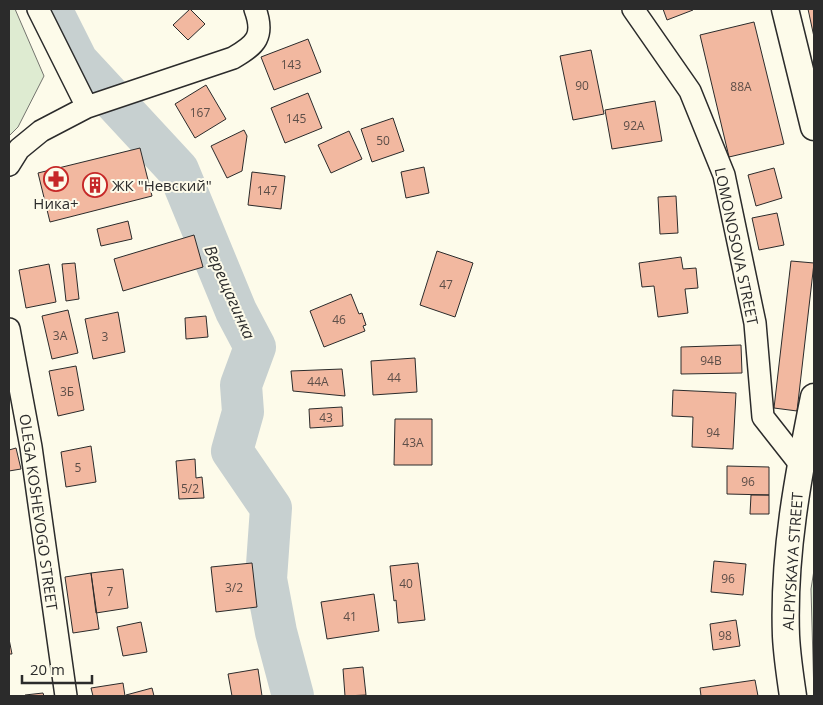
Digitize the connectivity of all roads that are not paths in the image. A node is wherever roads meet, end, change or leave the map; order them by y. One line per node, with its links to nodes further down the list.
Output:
1 (38, 9): 5 (street)
2 (255, 9): 5 (street)
3 (633, 9): 10 (street, LOMONOSOVA STREET)
4 (785, 9): 6 (street)
5 (87, 107): 7 (street)
6 (814, 127)
7 (9, 165)
8 (9, 329): 11 (street, OLEGA KOSHEVOGO STREET)
9 (814, 397): 10 (street, ALPIYSKAYA STREET)
10 (800, 464): 12 (street, ALPIYSKAYA STREET)
11 (66, 696)
12 (793, 696)

